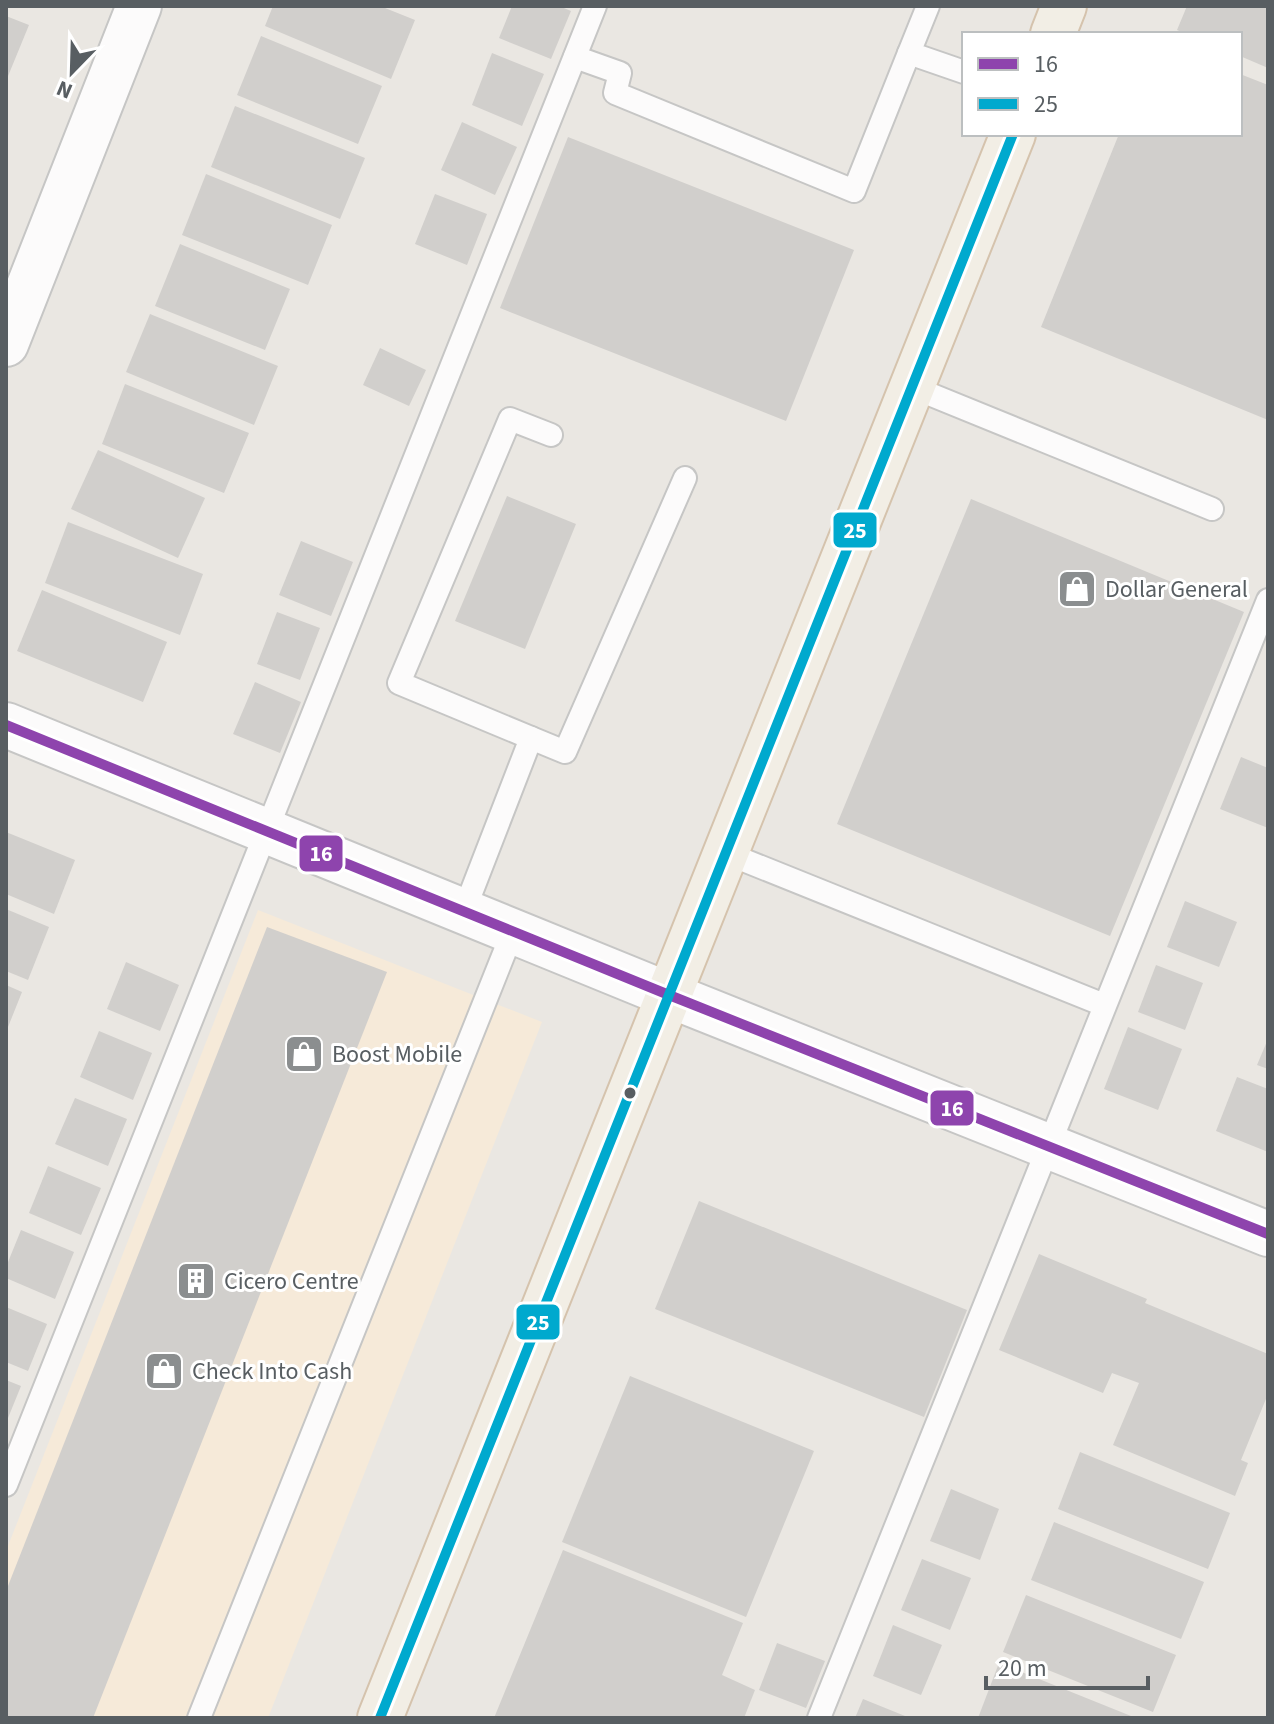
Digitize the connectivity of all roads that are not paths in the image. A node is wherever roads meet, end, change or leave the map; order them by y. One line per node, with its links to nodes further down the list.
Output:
1 (139, 6): 10 (street)
2 (595, 6): 7 (lane)
3 (928, 6): 6 (lane)
4 (1064, 6): 5 (main road)
5 (1054, 32)
6 (909, 53): 7 (lane); 8 (lane)
7 (575, 57): 18 (lane)
8 (962, 71)
9 (1012, 136): 11 (main road)
10 (6, 344)
11 (912, 387): 14 (lane); 19 (main road)
12 (551, 435): 17 (lane)
13 (685, 478): 17 (lane)
14 (1212, 509)
15 (1268, 600): 23 (lane)
16 (6, 725): 18 (street)
17 (531, 738): 20 (lane)
18 (266, 831): 20 (street); 26 (lane)
19 (726, 853): 22 (main road); 23 (lane)
20 (464, 911): 21 (street)
21 (513, 931): 22 (street); 27 (lane)
22 (669, 995): 24 (street); 28 (main road)
23 (1104, 1005): 24 (lane)
24 (1047, 1145): 25 (street); 29 (lane)
25 (1268, 1234)
26 (6, 1485)
27 (199, 1718)
28 (380, 1718)
29 (819, 1718)

